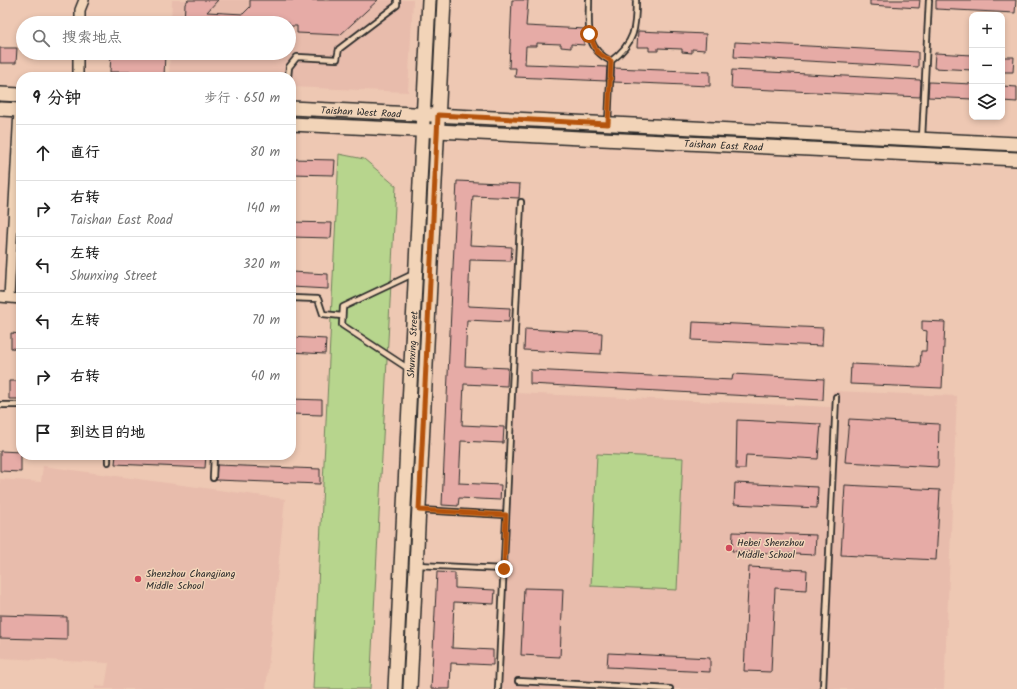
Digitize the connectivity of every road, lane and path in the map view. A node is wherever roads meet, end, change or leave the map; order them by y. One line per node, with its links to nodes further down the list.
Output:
1 (84, 0): 8 (street)
2 (397, 0): 9 (lane)
3 (429, 0): 20 (main road, Shunxing Street)
4 (444, 0): 20 (main road, Shunxing Street)
5 (589, 0): 12 (lane)
6 (636, 0): 12 (lane)
7 (929, 0): 24 (lane)
8 (80, 16)
9 (296, 58)
10 (78, 60): 13 (street)
11 (295, 60): 14 (lane)
12 (611, 61): 22 (lane)
13 (78, 72)
14 (288, 72)
15 (0, 94): 16 (main road)
16 (16, 95)
17 (296, 108): 20 (main road, Taishan West Road)
18 (0, 109): 19 (main road)
19 (16, 110)
20 (431, 115): 22 (main road, Taishan East Road); 23 (main road, Shunxing Street)
21 (296, 124): 23 (main road, Taishan West Road)
22 (608, 124): 24 (main road, Taishan East Road)
23 (430, 130): 27 (main road, Taishan East Road); 29 (main road, Shunxing Street); 40 (main road, Shunxing Street)
24 (922, 139): 25 (main road, Taishan East Road)
25 (1017, 144)
26 (16, 157): 30 (street)
27 (1017, 159)
28 (521, 202): 41 (lane)
29 (415, 273): 33 (lane); 34 (main road, Shunxing Street)
30 (4, 298): 32 (street)
31 (296, 298): 33 (lane)
32 (16, 299)
33 (342, 316): 34 (lane)
34 (411, 370): 46 (main road, Shunxing Street)
35 (836, 397): 50 (lane)
36 (0, 405): 37 (lane)
37 (16, 405)
38 (214, 460): 39 (lane)
39 (213, 478)
40 (419, 510): 41 (lane); 42 (main road, Shunxing Street)
41 (506, 515): 43 (lane)
42 (416, 565): 43 (lane); 47 (main road, Shunxing Street)
43 (504, 569): 48 (lane)
44 (518, 681): 45 (lane)
45 (577, 686): 49 (lane)
46 (395, 689)
47 (410, 689)
48 (498, 689)
49 (670, 689)
50 (823, 689)

